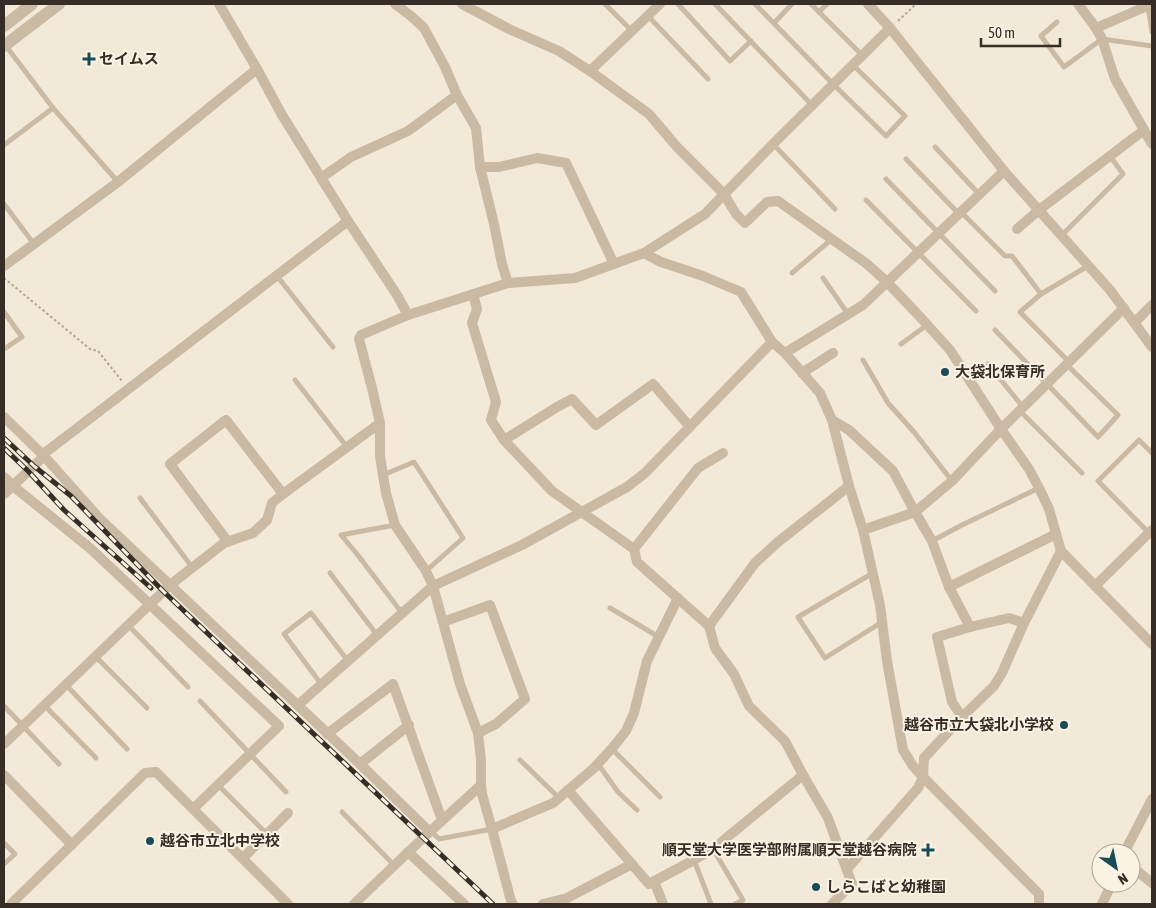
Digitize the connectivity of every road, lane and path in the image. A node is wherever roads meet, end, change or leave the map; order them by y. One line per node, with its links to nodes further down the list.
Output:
1 (32, 4): 22 (street)
2 (59, 4): 29 (street)
3 (219, 4): 33 (street)
4 (395, 4): 37 (street)
5 (462, 4): 34 (street)
6 (605, 4): 25 (lane)
7 (660, 4): 19 (street)
8 (678, 4): 28 (lane)
9 (715, 4): 28 (lane)
10 (755, 4): 21 (lane)
11 (792, 4): 21 (lane)
12 (811, 4): 18 (lane)
13 (826, 4): 18 (lane)
14 (868, 4): 23 (street)
15 (916, 4): 23 (path)
16 (1078, 4): 24 (street)
17 (1150, 5): 24 (street); 26 (lane)
18 (819, 12): 31 (lane)
19 (648, 16): 25 (street); 35 (lane)
20 (1057, 22): 27 (lane)
21 (774, 23): 36 (lane)
22 (4, 26)
23 (890, 28): 31 (street); 48 (street)
24 (1096, 28): 27 (street)
25 (632, 31): 34 (street)
26 (1152, 32)
27 (1102, 39): 30 (lane); 40 (street)
28 (751, 41): 38 (lane)
29 (4, 45): 39 (lane)
30 (1152, 46)
31 (862, 55): 32 (street)
32 (853, 64): 36 (street); 36 (lane)
33 (257, 69): 49 (street); 51 (street)
34 (590, 71): 52 (street)
35 (708, 79)
36 (833, 84): 38 (street)
37 (457, 95): 47 (street); 49 (street)
38 (812, 105): 41 (street)
39 (53, 108): 43 (lane); 51 (lane)
40 (1144, 130): 42 (street); 45 (street)
41 (773, 144): 52 (street); 56 (lane)
42 (1152, 144)
43 (4, 145)
44 (935, 147): 53 (lane)
45 (1110, 156): 57 (street); 62 (lane)
46 (906, 159): 58 (lane)
47 (480, 167): 67 (street); 75 (street)
48 (1004, 171): 53 (street); 57 (street)
49 (321, 178): 59 (street)
50 (886, 180): 61 (lane)
51 (118, 182): 64 (street)
52 (724, 194): 63 (street); 65 (street)
53 (980, 194): 58 (street)
54 (866, 200): 66 (lane)
55 (4, 204): 64 (lane)
56 (835, 209)
57 (1039, 210): 60 (street); 62 (street)
58 (960, 213): 61 (street); 78 (lane)
59 (348, 221): 71 (street); 84 (street)
60 (1017, 229)
61 (938, 234): 66 (street); 76 (lane)
62 (1062, 235): 68 (street)
63 (832, 239): 70 (lane); 74 (street)
64 (34, 244): 69 (street)
65 (644, 253): 67 (street); 88 (street)
66 (918, 253): 74 (street); 81 (lane)
67 (614, 264): 75 (street)
68 (1088, 265): 78 (lane); 80 (street)
69 (4, 266)
70 (792, 273)
71 (276, 275): 90 (lane); 101 (street)
72 (4, 278): 101 (path)
73 (823, 278): 83 (lane)
74 (887, 282): 83 (street); 86 (street)
75 (508, 283): 77 (street)
76 (995, 291)
77 (473, 294): 84 (street); 108 (street)
78 (1041, 294): 96 (lane)
79 (1152, 304): 85 (street)
80 (1124, 308): 85 (street); 96 (street)
81 (976, 311)
82 (4, 312): 92 (lane)
83 (848, 314): 93 (street)
84 (408, 315): 105 (street)
85 (1135, 322): 91 (street)
86 (928, 325): 89 (lane); 107 (street)
87 (995, 330): 100 (lane)
88 (772, 342): 93 (street); 106 (street)
89 (900, 344)
90 (333, 347)
91 (1152, 347)
92 (4, 349)
93 (785, 353): 98 (street)
94 (833, 353): 98 (street)
95 (863, 360): 116 (lane)
96 (1068, 363): 100 (street); 100 (lane)
97 (988, 364): 102 (lane)
98 (802, 373): 104 (street)
99 (295, 380): 109 (lane)
100 (1047, 384): 102 (street)
101 (128, 388): 112 (street)
102 (1022, 409): 107 (street); 113 (lane)
103 (4, 417): 112 (street)
104 (832, 420): 118 (street); 124 (street)
105 (380, 423): 109 (street); 114 (street)
106 (690, 427): 108 (street); 123 (street)
107 (1002, 430): 116 (street); 119 (street)
108 (504, 440): 123 (street)
109 (347, 447): 121 (street)
110 (723, 453): 131 (street)
111 (1152, 453): 127 (lane)
112 (44, 456): 117 (street); 137 (street)
113 (1082, 473)
114 (383, 475): 125 (street); 134 (lane)
115 (4, 476): 117 (street)
116 (952, 481): 124 (street)
117 (13, 486): 120 (street); 142 (street)
118 (849, 486): 126 (street); 149 (street)
119 (1039, 488): 128 (street); 129 (lane)
120 (4, 494)
121 (283, 494): 130 (street); 130 (street)
122 (140, 498): 133 (lane)
123 (582, 512): 131 (street); 138 (street)
124 (915, 512): 126 (street); 129 (street)
125 (395, 524): 134 (street); 144 (lane)
126 (863, 530): 136 (street)
127 (1151, 532): 139 (street)
128 (1056, 534): 132 (street); 140 (street)
129 (932, 541): 140 (street)
130 (228, 542): 133 (street)
131 (634, 549): 141 (street)
132 (1061, 551): 139 (street); 147 (street)
133 (192, 568): 137 (street)
134 (426, 571): 138 (street)
135 (330, 573): 151 (lane)
136 (872, 573): 146 (street); 146 (lane)
137 (170, 585): 142 (street); 161 (street)
138 (433, 586): 144 (street); 145 (street)
139 (1096, 586): 153 (street)
140 (949, 587): 150 (street)
141 (678, 598): 149 (street); 152 (street)
142 (150, 604): 148 (street); 172 (street)
143 (610, 608): 152 (lane)
144 (402, 613): 151 (street)
145 (442, 622): 167 (street); 167 (street)
146 (882, 622): 180 (street)
147 (1024, 622): 150 (street); 164 (street)
148 (128, 625): 154 (street); 158 (lane)
149 (709, 626): 179 (street)
150 (970, 627): 164 (street)
151 (377, 635): 155 (street)
152 (659, 637): 171 (street)
153 (1152, 644)
154 (95, 656): 157 (street); 163 (lane)
155 (348, 661): 156 (street); 156 (lane)
156 (322, 684): 161 (street)
157 (66, 685): 160 (street); 170 (lane)
158 (188, 687)
159 (200, 702): 172 (lane)
160 (44, 705): 166 (street); 173 (lane)
161 (298, 705): 168 (street)
162 (4, 706): 166 (lane)
163 (147, 708)
164 (962, 717): 180 (street)
165 (409, 725): 168 (street); 177 (street); 192 (street)
166 (23, 726): 169 (street); 176 (lane)
167 (478, 733): 182 (street)
168 (327, 734): 177 (street)
169 (4, 744)
170 (127, 748)
171 (611, 749): 175 (street); 185 (lane)
172 (250, 754): 181 (street); 184 (lane)
173 (96, 758)
174 (520, 760): 186 (lane)
175 (598, 763): 183 (street); 189 (lane)
176 (59, 764)
177 (360, 764): 194 (street)
178 (4, 775): 198 (street)
179 (803, 775): 199 (street); 206 (street)
180 (923, 777): 206 (street); 220 (street)
181 (218, 785): 188 (street); 195 (lane)
182 (481, 785): 192 (street); 193 (street)
183 (568, 790): 186 (street); 204 (street)
184 (286, 792)
185 (660, 797)
186 (559, 798): 193 (street)
187 (1152, 799): 197 (street)
188 (194, 808): 198 (street); 201 (street)
189 (637, 810)
190 (342, 812): 205 (lane)
191 (288, 813): 195 (street)
192 (442, 820): 194 (street)
193 (492, 829): 194 (lane); 214 (street)
194 (430, 831): 200 (street)
195 (267, 834): 201 (street)
196 (4, 843): 203 (lane)
197 (1129, 843)
198 (72, 845): 210 (street)
199 (713, 849): 202 (street); 218 (lane)
200 (408, 852): 205 (street); 213 (street)
201 (243, 858): 211 (street)
202 (694, 860): 208 (street); 217 (lane)
203 (4, 864)
204 (632, 864): 208 (street); 215 (street)
205 (394, 865): 212 (street)
206 (847, 869): 219 (street)
207 (1141, 874): 209 (street)
208 (654, 881): 216 (street)
209 (1152, 882)
210 (11, 904)
211 (288, 904)
212 (354, 904)
213 (464, 904)
214 (513, 904)
215 (543, 904)
216 (663, 904)
217 (711, 904)
218 (735, 904)
219 (832, 904)
220 (1039, 904)

